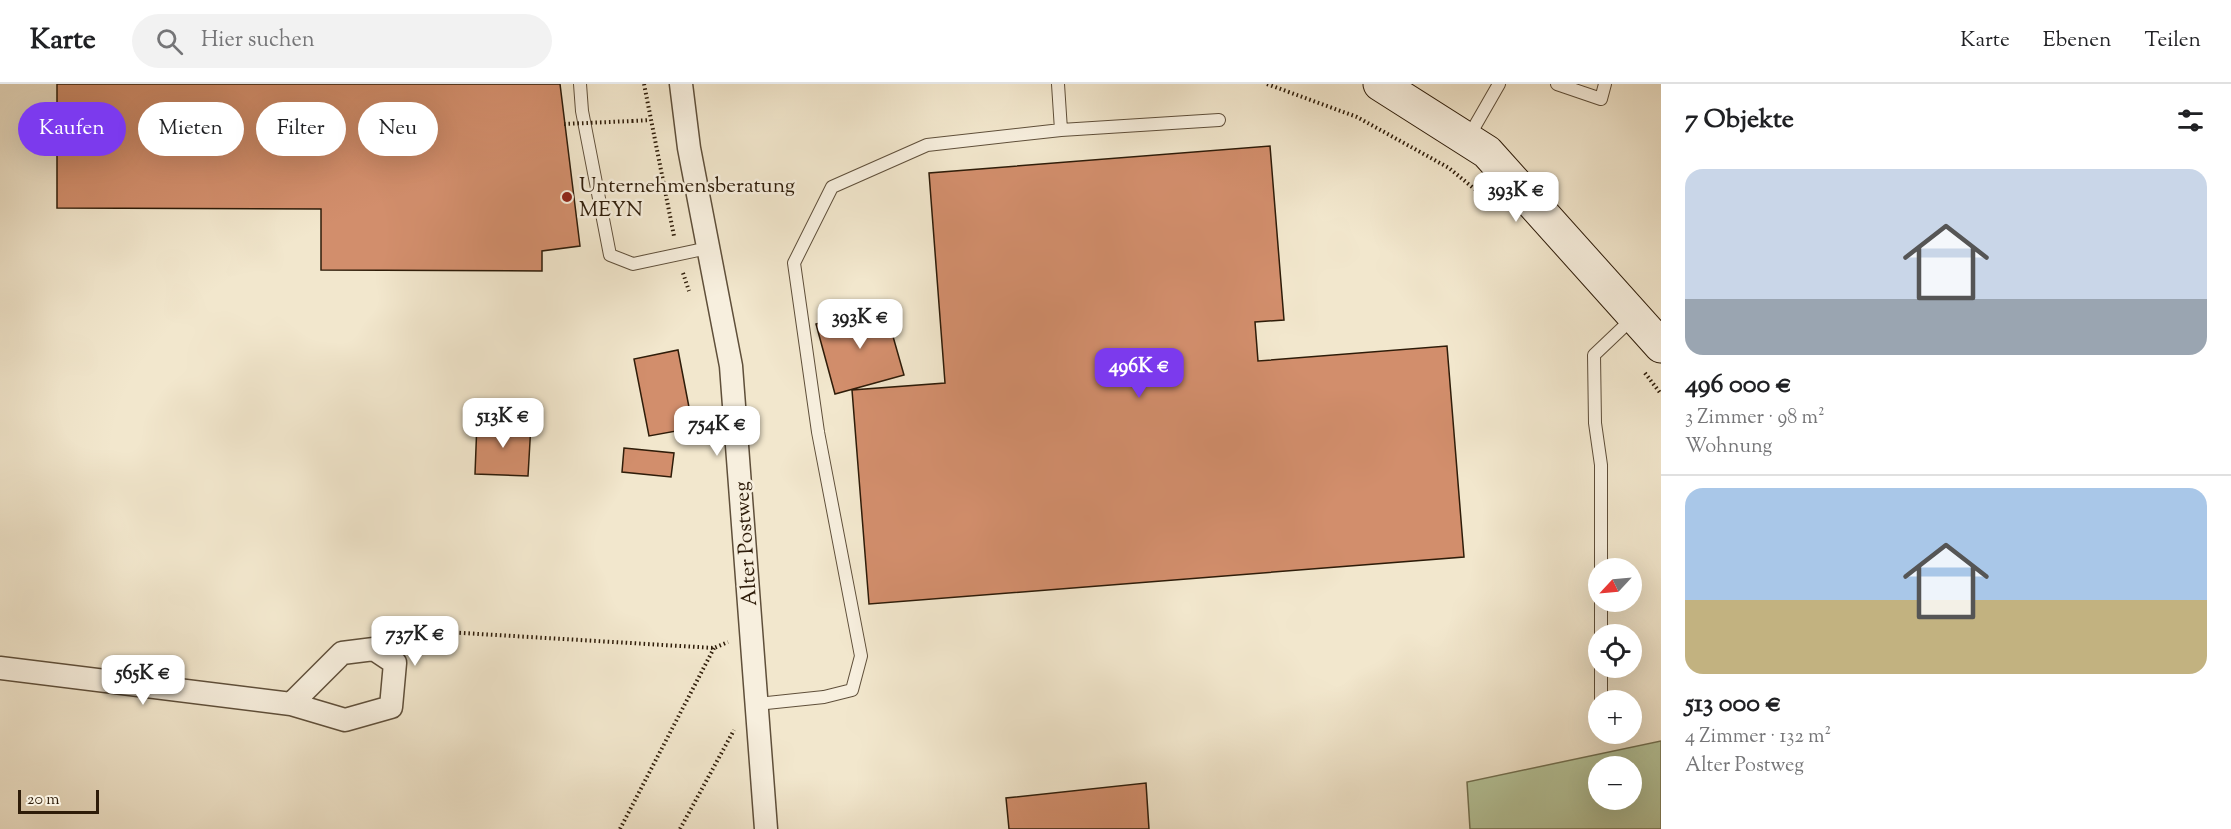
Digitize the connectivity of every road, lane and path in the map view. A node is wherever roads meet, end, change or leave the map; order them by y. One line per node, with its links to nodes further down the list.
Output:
1 (580, 84): 17 (lane)
2 (644, 84): 10 (path)
3 (681, 84): 16 (street, Alter Postweg)
4 (1058, 84): 13 (lane)
5 (1267, 84): 15 (path)
6 (1380, 84): 14 (street)
7 (1499, 84): 14 (lane)
8 (1557, 84): 9 (lane)
9 (1605, 84)
10 (650, 120): 12 (path, bridge); 17 (path)
11 (1219, 120): 13 (lane)
12 (564, 124)
13 (1061, 130): 25 (lane)
14 (1468, 139): 19 (street)
15 (1491, 203)
16 (708, 248): 17 (lane); 25 (street, Alter Postweg)
17 (678, 256): 18 (path)
18 (691, 298)
19 (1625, 325): 20 (street); 21 (path); 22 (lane)
20 (1661, 346)
21 (1661, 394)
22 (1601, 558)
23 (374, 649): 26 (street); 26 (street); 27 (path)
24 (0, 668): 26 (street)
25 (758, 696): 28 (path); 29 (street, Alter Postweg)
26 (291, 704)
27 (620, 829)
28 (680, 829)
29 (766, 829)

